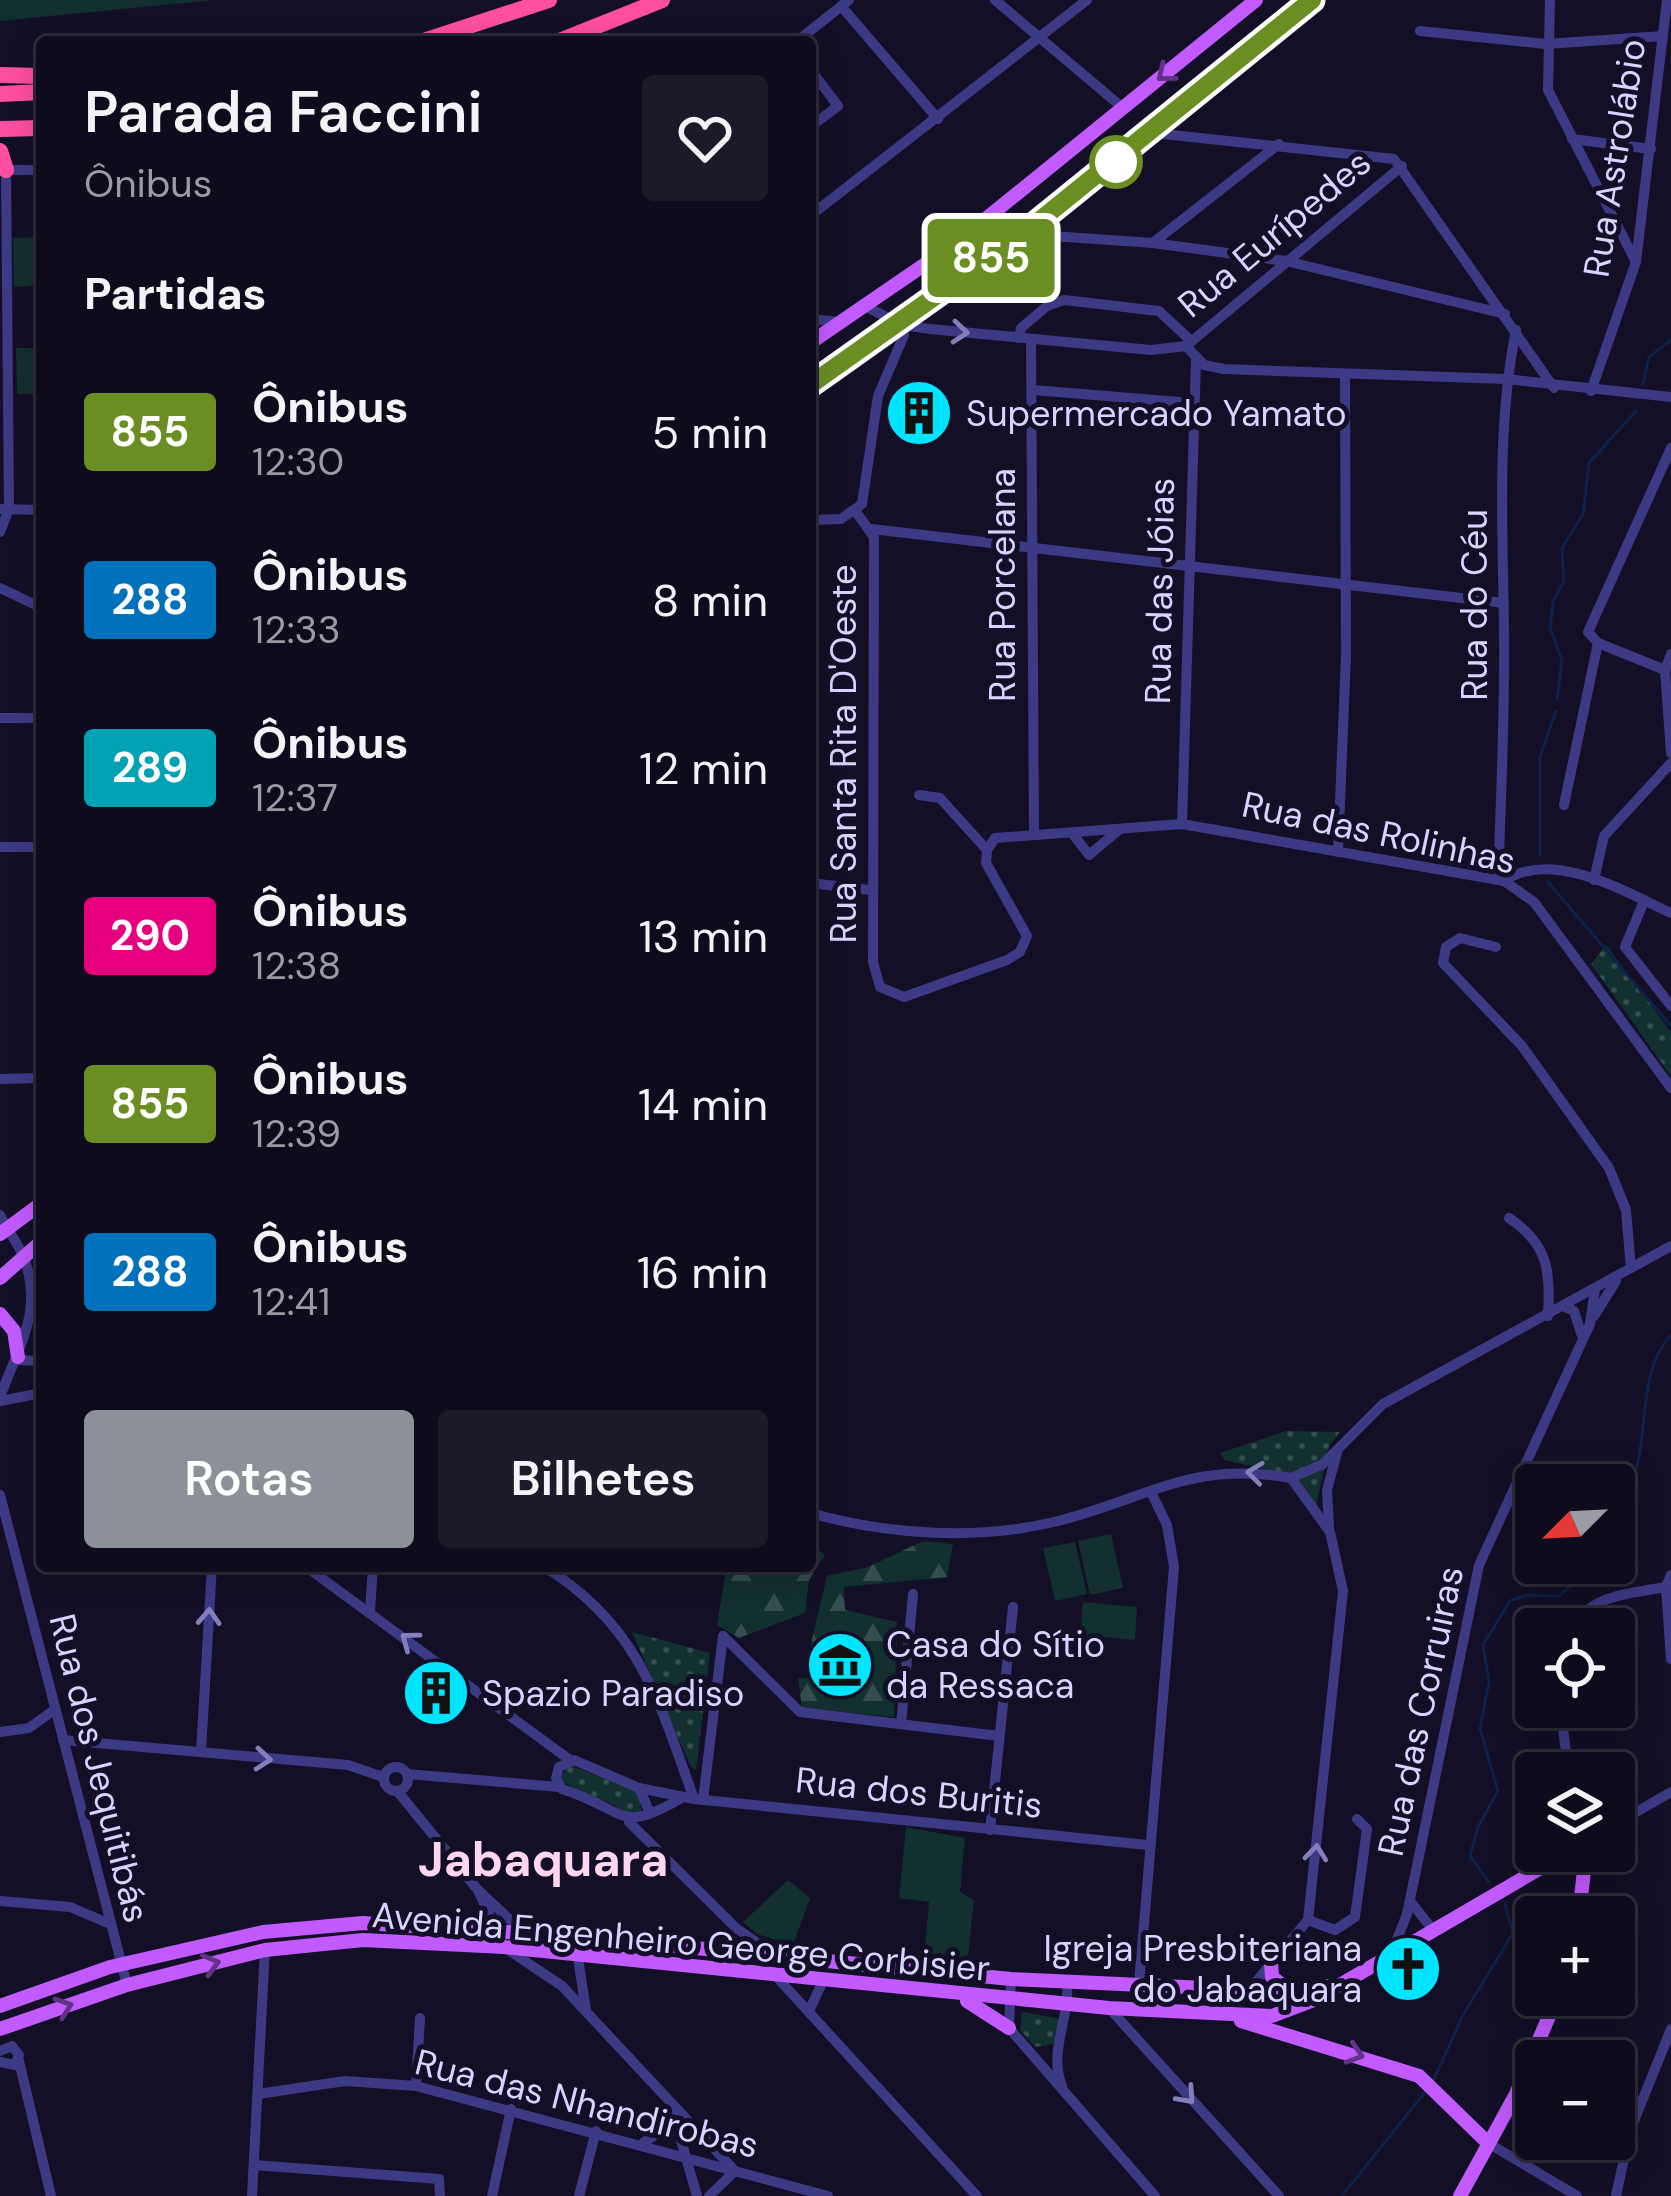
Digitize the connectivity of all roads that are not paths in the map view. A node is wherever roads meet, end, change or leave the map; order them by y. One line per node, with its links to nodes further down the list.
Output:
1 (549, 0): 11 (highway)
2 (662, 0): 12 (highway)
3 (995, 0): 15 (street)
4 (1088, 0): 15 (street)
5 (1256, 0): 22 (main road, one-way to 22)
6 (1312, 0): 27 (main road)
7 (1550, 0): 16 (street)
8 (1667, 0): 14 (street, Rua Astrolábio)
9 (845, 3): 13 (street); 23 (street)
10 (1420, 31): 16 (street)
11 (438, 36)
12 (572, 36)
13 (804, 36)
14 (1664, 36): 16 (street); 30 (street, Rua Astrolábio)
15 (1040, 38): 22 (street); 23 (street)
16 (1546, 44): 28 (street)
17 (0, 75): 18 (highway)
18 (36, 76)
19 (816, 77): 24 (street)
20 (36, 92): 21 (highway)
21 (0, 94)
22 (1123, 108): 40 (main road)
23 (938, 119): 35 (street)
24 (816, 122)
25 (36, 128): 26 (highway)
26 (0, 129)
27 (1154, 133): 29 (street); 36 (main road)
28 (1572, 140): 30 (street); 39 (street)
29 (1279, 144): 32 (street); 37 (street)
30 (1651, 149): 39 (street, Rua Astrolábio)
31 (0, 151): 33 (highway)
32 (1402, 166): 38 (street, Rua Eurípedes); 41 (street)
33 (3, 170): 34 (street); 59 (street)
34 (36, 170)
35 (816, 211)
36 (1023, 234): 37 (street); 44 (main road)
37 (1153, 243): 38 (street)
38 (1286, 261): 41 (street); 48 (street, Rua Eurípedes)
39 (1636, 262): 55 (street, Rua Astrolábio)
40 (867, 307): 43 (main road); 44 (street)
41 (1505, 314): 45 (street)
42 (816, 320): 43 (street)
43 (843, 322): 47 (main road)
44 (902, 325): 46 (street, one-way to 46); 52 (main road); 61 (street)
45 (1516, 330): 51 (street, Rua do Céu); 53 (street)
46 (1025, 338): 48 (street); 48 (street); 54 (street, Rua Porcelana)
47 (816, 339)
48 (1188, 343): 49 (street)
49 (1196, 360): 50 (street); 57 (street, Rua das Jóias)
50 (1345, 375): 51 (street); 67 (street)
51 (1506, 379): 53 (street); 69 (street, Rua do Céu)
52 (816, 381)
53 (1554, 388): 55 (street)
54 (1033, 390): 57 (street); 65 (street, Rua Porcelana)
55 (1591, 391): 56 (street)
56 (1671, 397)
57 (1192, 403): 66 (street, Rua das Jóias)
58 (1671, 448): 71 (street)
59 (4, 509): 60 (street); 64 (street)
60 (36, 510)
61 (856, 512): 62 (street); 63 (street, Rua Santa Rita D'Oeste)
62 (816, 519)
63 (872, 529): 65 (street); 91 (street, Rua Santa Rita D'Oeste)
64 (0, 532)
65 (1033, 551): 66 (street); 82 (street, Rua Porcelana)
66 (1190, 569): 67 (street); 80 (street, Rua das Jóias)
67 (1347, 586): 69 (street); 87 (street)
68 (0, 588): 70 (street)
69 (1504, 603): 89 (street, Rua do Céu)
70 (36, 605)
71 (1598, 643): 73 (street); 79 (street)
72 (1671, 654): 73 (street)
73 (1665, 670): 76 (street)
74 (0, 718): 75 (street)
75 (36, 718)
76 (1671, 753)
77 (1671, 763): 88 (street)
78 (919, 796): 86 (street)
79 (1564, 805)
80 (1182, 824): 81 (street, Rua das Rolinhas); 87 (street, Rua das Rolinhas)
81 (1121, 828): 83 (street, Rua das Rolinhas); 83 (street, Rua das Rolinhas)
82 (1034, 832): 83 (street, Rua das Rolinhas); 86 (street, Rua das Rolinhas)
83 (1072, 833)
84 (36, 847): 85 (street)
85 (0, 848)
86 (987, 850): 91 (street, Rua Santa Rita D'Oeste)
87 (1338, 852): 89 (street, Rua das Rolinhas)
88 (1594, 880): 89 (street); 92 (street)
89 (1501, 881): 98 (street, Rua das Rolinhas)
90 (816, 884): 91 (street)
91 (870, 890)
92 (1644, 901): 93 (street); 95 (street)
93 (1671, 913)
94 (1496, 947): 105 (street)
95 (1671, 1006)
96 (0, 1078): 97 (street)
97 (36, 1078)
98 (1671, 1088)
99 (36, 1206): 101 (main road)
100 (1509, 1218): 110 (street)
101 (2, 1226): 104 (street)
102 (36, 1246): 104 (main road)
103 (1671, 1246): 105 (street)
104 (23, 1255): 106 (main road); 113 (street)
105 (1626, 1272): 107 (street); 111 (street)
106 (0, 1278)
107 (1594, 1289): 108 (street); 111 (street, Rua das Corruiras)
108 (1565, 1307): 110 (street); 112 (street)
109 (0, 1314): 113 (main road)
110 (1548, 1316): 117 (street)
111 (1590, 1324): 112 (street, Rua das Corruiras)
112 (1582, 1339): 156 (street, Rua das Corruiras)
113 (17, 1359): 114 (street); 116 (street)
114 (36, 1361)
115 (36, 1394): 116 (street)
116 (0, 1399)
117 (1340, 1445): 118 (street); 122 (street)
118 (1291, 1478): 119 (street, one-way to 119); 122 (street)
119 (1151, 1492): 121 (street); 151 (street)
120 (0, 1495): 133 (street, Rua dos Jequitibás)
121 (816, 1514)
122 (1330, 1532): 157 (street, one-way to 122)
123 (212, 1572): 138 (street, one-way to 123)
124 (314, 1572): 131 (street, Rua dos Buritis)
125 (373, 1572): 131 (street)
126 (552, 1572): 145 (street)
127 (1669, 1583): 130 (street); 132 (street)
128 (913, 1594): 134 (street)
129 (1013, 1607): 136 (street)
130 (1588, 1608)
131 (370, 1611): 139 (street, Rua dos Buritis, one-way to 131)
132 (1671, 1659)
133 (54, 1710): 135 (street); 137 (street, Rua dos Jequitibás)
134 (901, 1724): 136 (street); 145 (street)
135 (0, 1732)
136 (999, 1736): 150 (street)
137 (63, 1740): 138 (street); 158 (street, Rua dos Jequitibás)
138 (201, 1753): 140 (street, one-way to 140)
139 (570, 1760): 142 (street); 143 (street, Rua dos Buritis)
140 (383, 1777): 141 (street); 141 (street)
141 (404, 1783): 142 (street); 154 (street)
142 (558, 1783): 148 (street)
143 (639, 1788): 145 (street, Rua dos Buritis); 147 (street)
144 (1671, 1792): 146 (street)
145 (693, 1799): 147 (street); 150 (street, Rua dos Buritis)
146 (1635, 1813)
147 (650, 1815): 148 (street); 152 (street)
148 (626, 1820): 152 (street)
149 (1358, 1820): 157 (street)
150 (990, 1830): 151 (street, Rua dos Buritis)
151 (1148, 1845): 178 (street)
152 (662, 1852): 159 (street)
153 (1534, 1872): 161 (main road)
154 (478, 1890): 160 (street); 163 (street)
155 (0, 1901): 158 (street)
156 (1410, 1901): 161 (street, Rua das Corruiras); 167 (street, Rua das Corruiras)
157 (1308, 1920): 171 (street)
158 (108, 1924): 172 (street, Rua dos Jequitibás)
159 (736, 1928): 168 (street); 170 (street)
160 (496, 1930): 162 (main road, Avenida Engenheiro George Corbisier); 163 (main road, Avenida Engenheiro George Corbisier); 165 (street)
161 (1433, 1930): 167 (main road)
162 (263, 1932): 166 (street); 172 (main road, Avenida Engenheiro George Corbisier)
163 (523, 1932): 164 (main road, Avenida Engenheiro George Corbisier)
164 (572, 1936): 168 (main road, Avenida Engenheiro George Corbisier); 169 (street)
165 (504, 1947): 166 (main road, Avenida Engenheiro George Corbisier); 169 (main road, Avenida Engenheiro George Corbisier); 181 (street)
166 (265, 1950): 179 (main road, Avenida Engenheiro George Corbisier, one-way to 166); 203 (street)
167 (1392, 1952): 180 (main road)
168 (736, 1953): 170 (main road, Avenida Engenheiro George Corbisier)
169 (578, 1956): 173 (main road, Avenida Engenheiro George Corbisier); 176 (street)
170 (778, 1957): 175 (main road, Avenida Engenheiro George Corbisier)
171 (1271, 1962): 182 (street); 183 (main road)
172 (120, 1964): 179 (street, Rua dos Jequitibás); 187 (main road, Avenida Engenheiro George Corbisier)
173 (773, 1974): 174 (main road, Avenida Engenheiro George Corbisier); 189 (street)
174 (824, 1979): 184 (main road, Avenida Engenheiro George Corbisier); 189 (street)
175 (1011, 1979): 177 (main road, Avenida Engenheiro George Corbisier); 185 (street, Avenida Engenheiro George Corbisier)
176 (578, 1981): 181 (street); 190 (street)
177 (1067, 1982): 178 (main road, Avenida Engenheiro George Corbisier); 186 (street)
178 (1139, 1984): 182 (main road, Avenida Engenheiro George Corbisier)
179 (128, 1985): 194 (main road, Avenida Engenheiro George Corbisier, one-way to 179)
180 (1335, 1985): 183 (main road, Avenida Engenheiro George Corbisier); 191 (main road, Avenida Engenheiro George Corbisier)
181 (562, 1986): 190 (street)
182 (1249, 1990): 183 (main road, Avenida Engenheiro George Corbisier); 191 (main road)
183 (1289, 1991)
184 (945, 1994): 185 (main road, Avenida Engenheiro George Corbisier); 195 (main road)
185 (1008, 2000): 186 (main road, Avenida Engenheiro George Corbisier); 195 (street)
186 (1069, 2004): 188 (main road, Avenida Engenheiro George Corbisier); 199 (street)
187 (0, 2006)
188 (1109, 2008): 191 (main road, Avenida Engenheiro George Corbisier); 223 (street, one-way to 223)
189 (808, 2011): 221 (street)
190 (587, 2013): 205 (street)
191 (1211, 2014): 208 (main road, one-way to 208)
192 (1548, 2016): 208 (main road)
193 (420, 2018): 202 (street)
194 (17, 2023): 196 (main road, Avenida Engenheiro George Corbisier); 201 (street)
195 (1009, 2028): 200 (street)
196 (0, 2029)
197 (1671, 2029): 226 (street)
198 (0, 2051): 201 (street)
199 (1056, 2051): 200 (street); 204 (street)
200 (1029, 2053): 204 (street)
201 (8, 2062): 213 (street)
202 (416, 2086): 203 (street, Rua das Nhandirobas); 206 (street, Rua das Nhandirobas)
203 (258, 2094): 211 (street)
204 (1066, 2095): 222 (street)
205 (671, 2107): 209 (street); 210 (street); 212 (street)
206 (511, 2109): 207 (street, Rua das Nhandirobas); 216 (street)
207 (596, 2131): 209 (street, Rua das Nhandirobas); 217 (street)
208 (1488, 2143): 224 (main road); 225 (street)
209 (642, 2144): 210 (street, Rua das Nhandirobas)
210 (686, 2156): 212 (street, Rua das Nhandirobas); 218 (street)
211 (254, 2165): 214 (street); 215 (street)
212 (734, 2171): 219 (street); 220 (street, Rua das Nhandirobas)
213 (51, 2196)
214 (252, 2196)
215 (440, 2196)
216 (492, 2196)
217 (579, 2196)
218 (697, 2196)
219 (709, 2196)
220 (825, 2196)
221 (977, 2196)
222 (1155, 2196)
223 (1279, 2196)
224 (1460, 2196)
225 (1576, 2196)
226 (1616, 2196)

